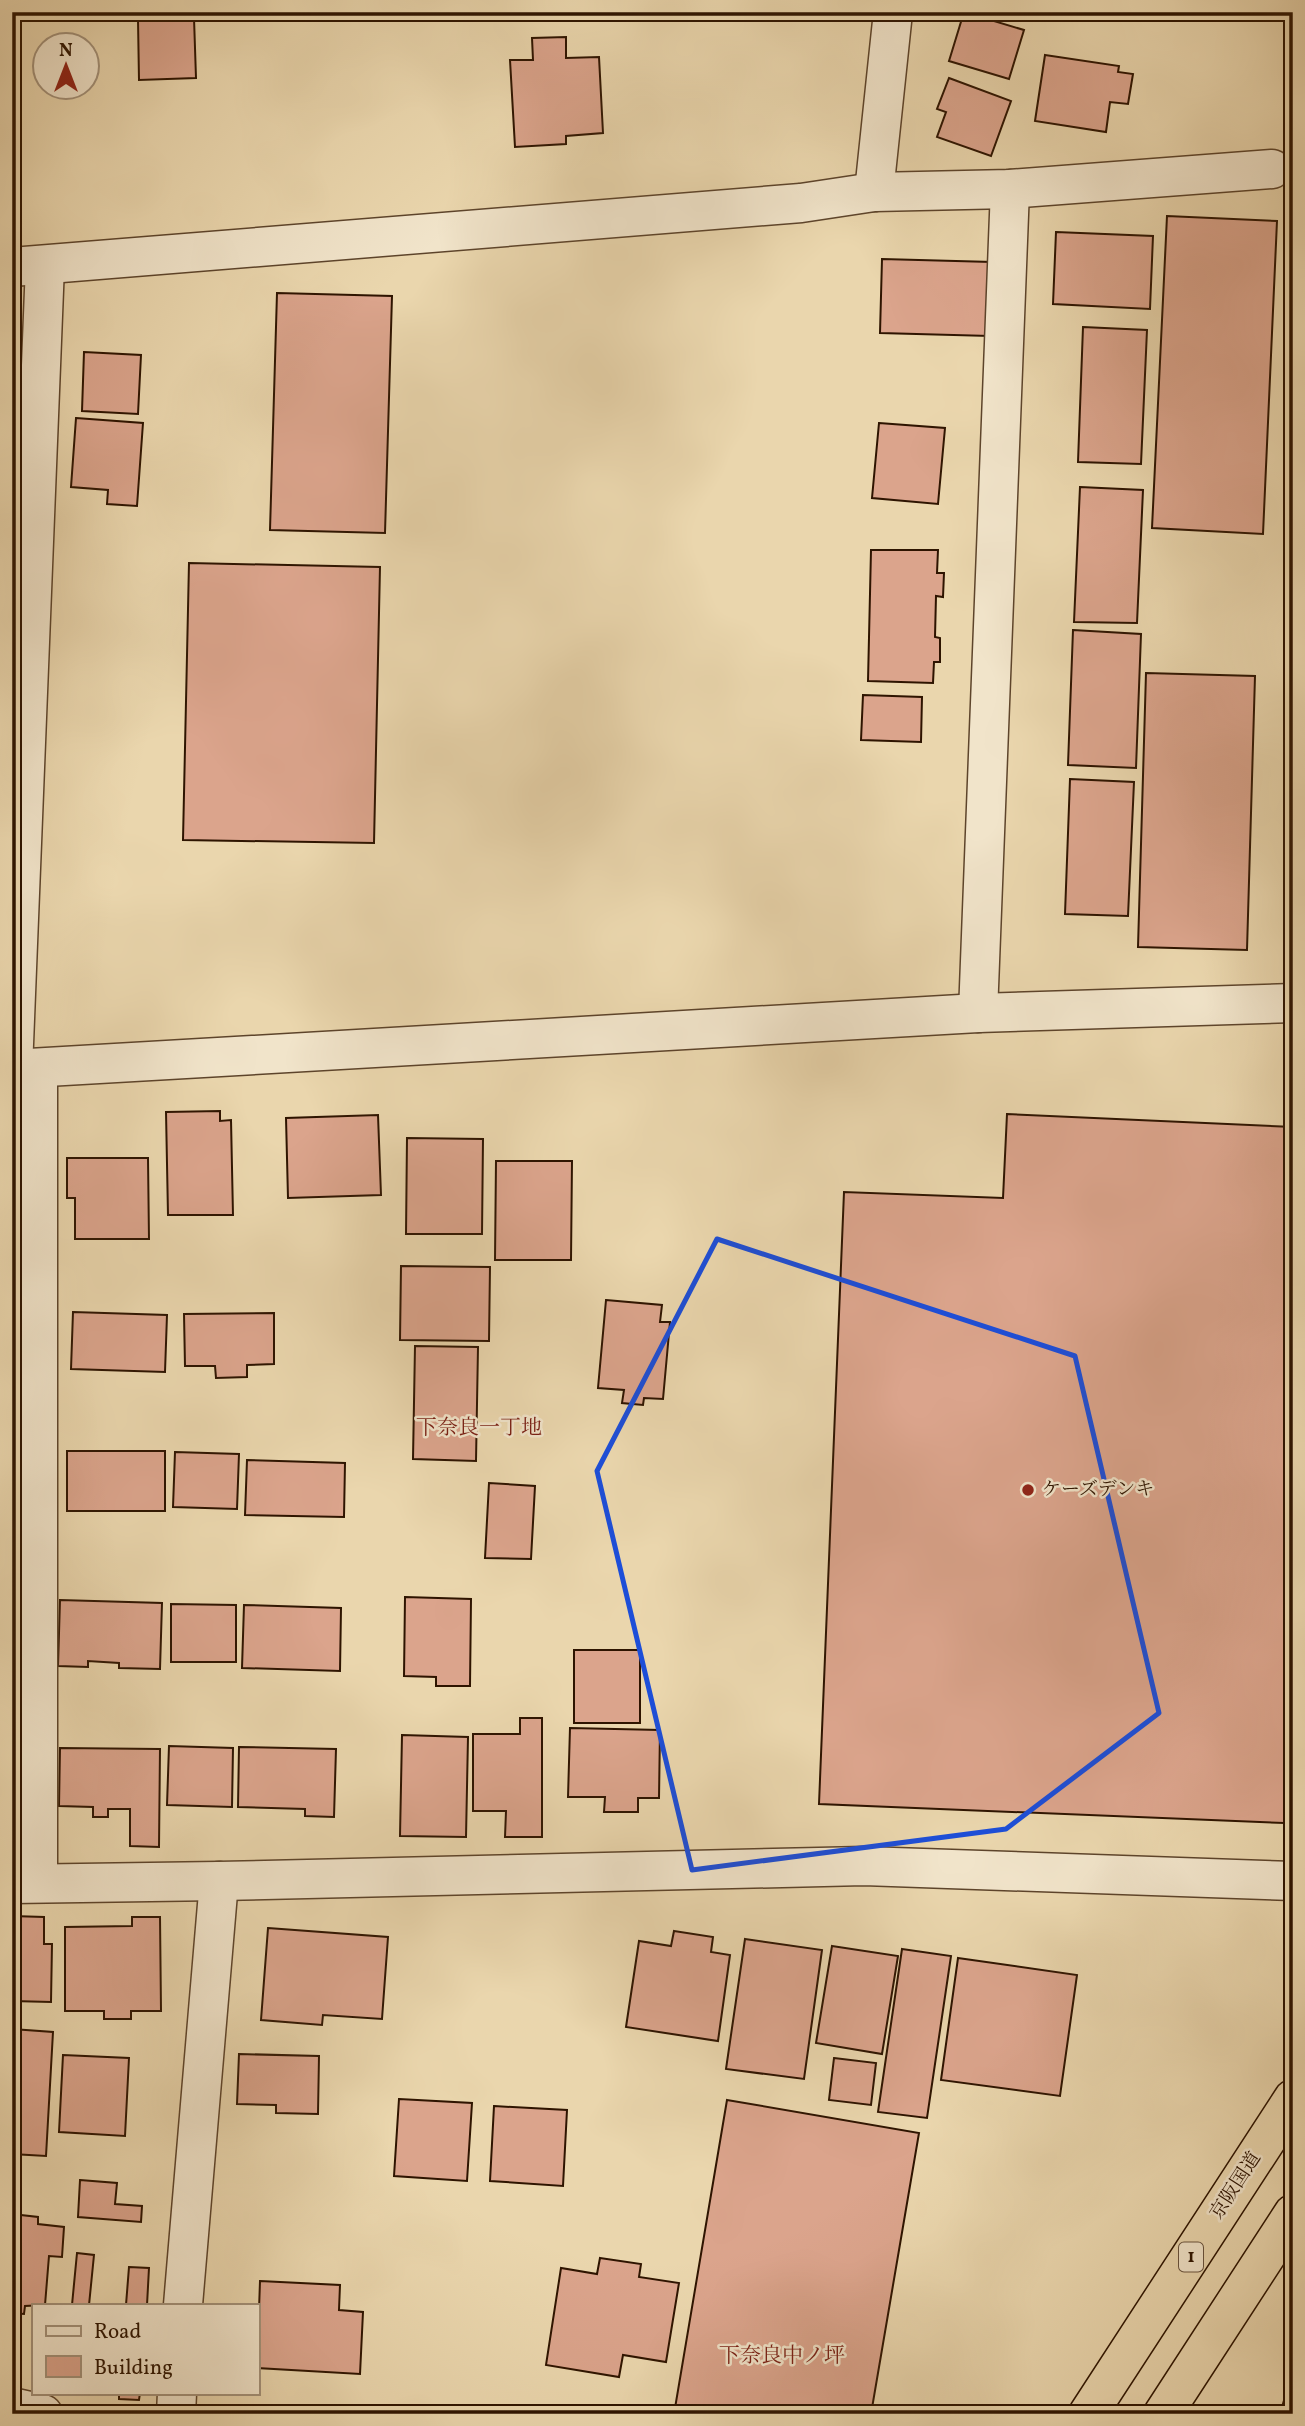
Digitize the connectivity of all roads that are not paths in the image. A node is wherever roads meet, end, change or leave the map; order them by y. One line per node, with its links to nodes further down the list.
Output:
1 (893, 12): 4 (street)
2 (1272, 169): 3 (street)
3 (1010, 189): 4 (street); 7 (street)
4 (874, 191): 5 (street)
5 (29, 266): 8 (street)
6 (1293, 1003): 7 (street)
7 (978, 1013): 8 (street)
8 (21, 1069): 11 (street)
9 (219, 1881): 10 (street); 11 (street); 14 (street)
10 (1293, 1881)
11 (25, 1883)
12 (1293, 2099): 19 (highway, 京阪国道 / 1)
13 (1293, 2214): 20 (highway)
14 (183, 2304)
15 (177, 2394): 18 (street)
16 (12, 2407): 17 (street)
17 (43, 2414)
18 (176, 2414)
19 (1088, 2414)
20 (1163, 2414)

